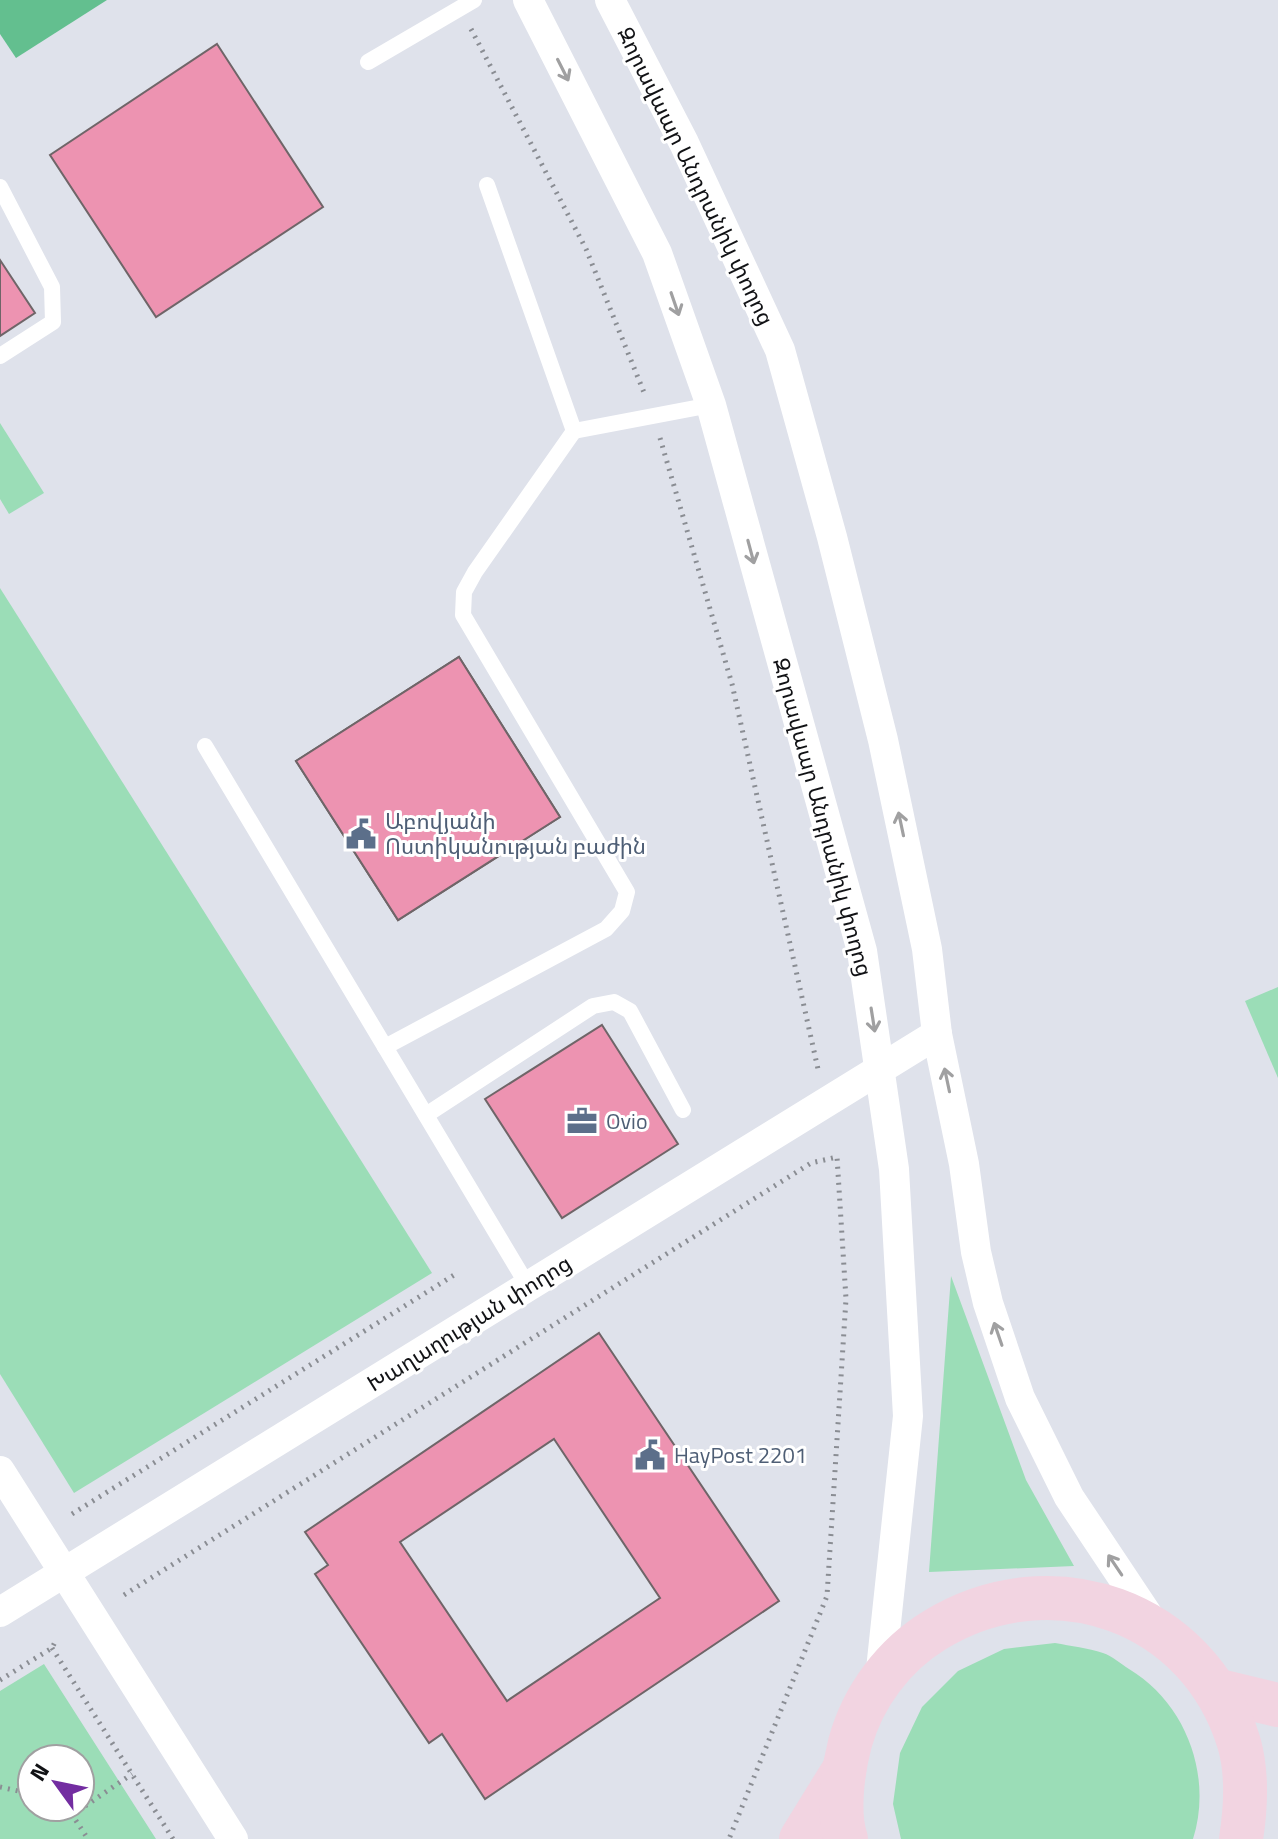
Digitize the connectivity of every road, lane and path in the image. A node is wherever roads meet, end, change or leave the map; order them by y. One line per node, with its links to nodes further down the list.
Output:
1 (528, 0): 8 (street, Զորավաար Անդրանիկ փողոց, one-way to 8)
2 (610, 0): 12 (street, Զորավաար Անդրանիկ փողոց, one-way to 2)
3 (467, 4): 4 (lane); 9 (path)
4 (368, 62)
5 (487, 185): 10 (lane)
6 (0, 187): 7 (lane)
7 (0, 356)
8 (711, 405): 9 (lane); 15 (street, Զորավաար Անդրանիկ փողոց, one-way to 15)
9 (654, 416): 10 (lane); 14 (path)
10 (574, 431): 13 (lane)
11 (205, 746): 13 (lane)
12 (937, 1034): 15 (street, Խաղաղության փողոց); 25 (street, Զորավաար Անդրանիկ փողոց, one-way to 12)
13 (385, 1047): 17 (lane)
14 (818, 1069)
15 (881, 1069): 19 (street, Խաղաղության փողոց); 28 (street, Զորավաար Անդրանիկ փողոց)
16 (683, 1110): 17 (lane)
17 (426, 1115): 19 (lane)
18 (454, 1275): 21 (path)
19 (528, 1286): 22 (street, Խաղաղության փողոց)
20 (0, 1471): 22 (street)
21 (72, 1514)
22 (63, 1573): 24 (street, Խաղաղության փողոց); 36 (street)
23 (124, 1595): 37 (path)
24 (0, 1612)
25 (1158, 1630): 28 (main road); 30 (main road)
26 (56, 1640): 27 (path)
27 (52, 1648): 29 (path); 33 (path)
28 (880, 1679): 32 (main road)
29 (0, 1680)
30 (1215, 1690): 31 (main road); 40 (main road)
31 (1278, 1705)
32 (843, 1771): 38 (main road); 39 (main road)
33 (132, 1774): 34 (path); 35 (path)
34 (96, 1799)
35 (173, 1839)
36 (233, 1839)
37 (729, 1839)
38 (801, 1839)
39 (846, 1839)
40 (1241, 1839)

